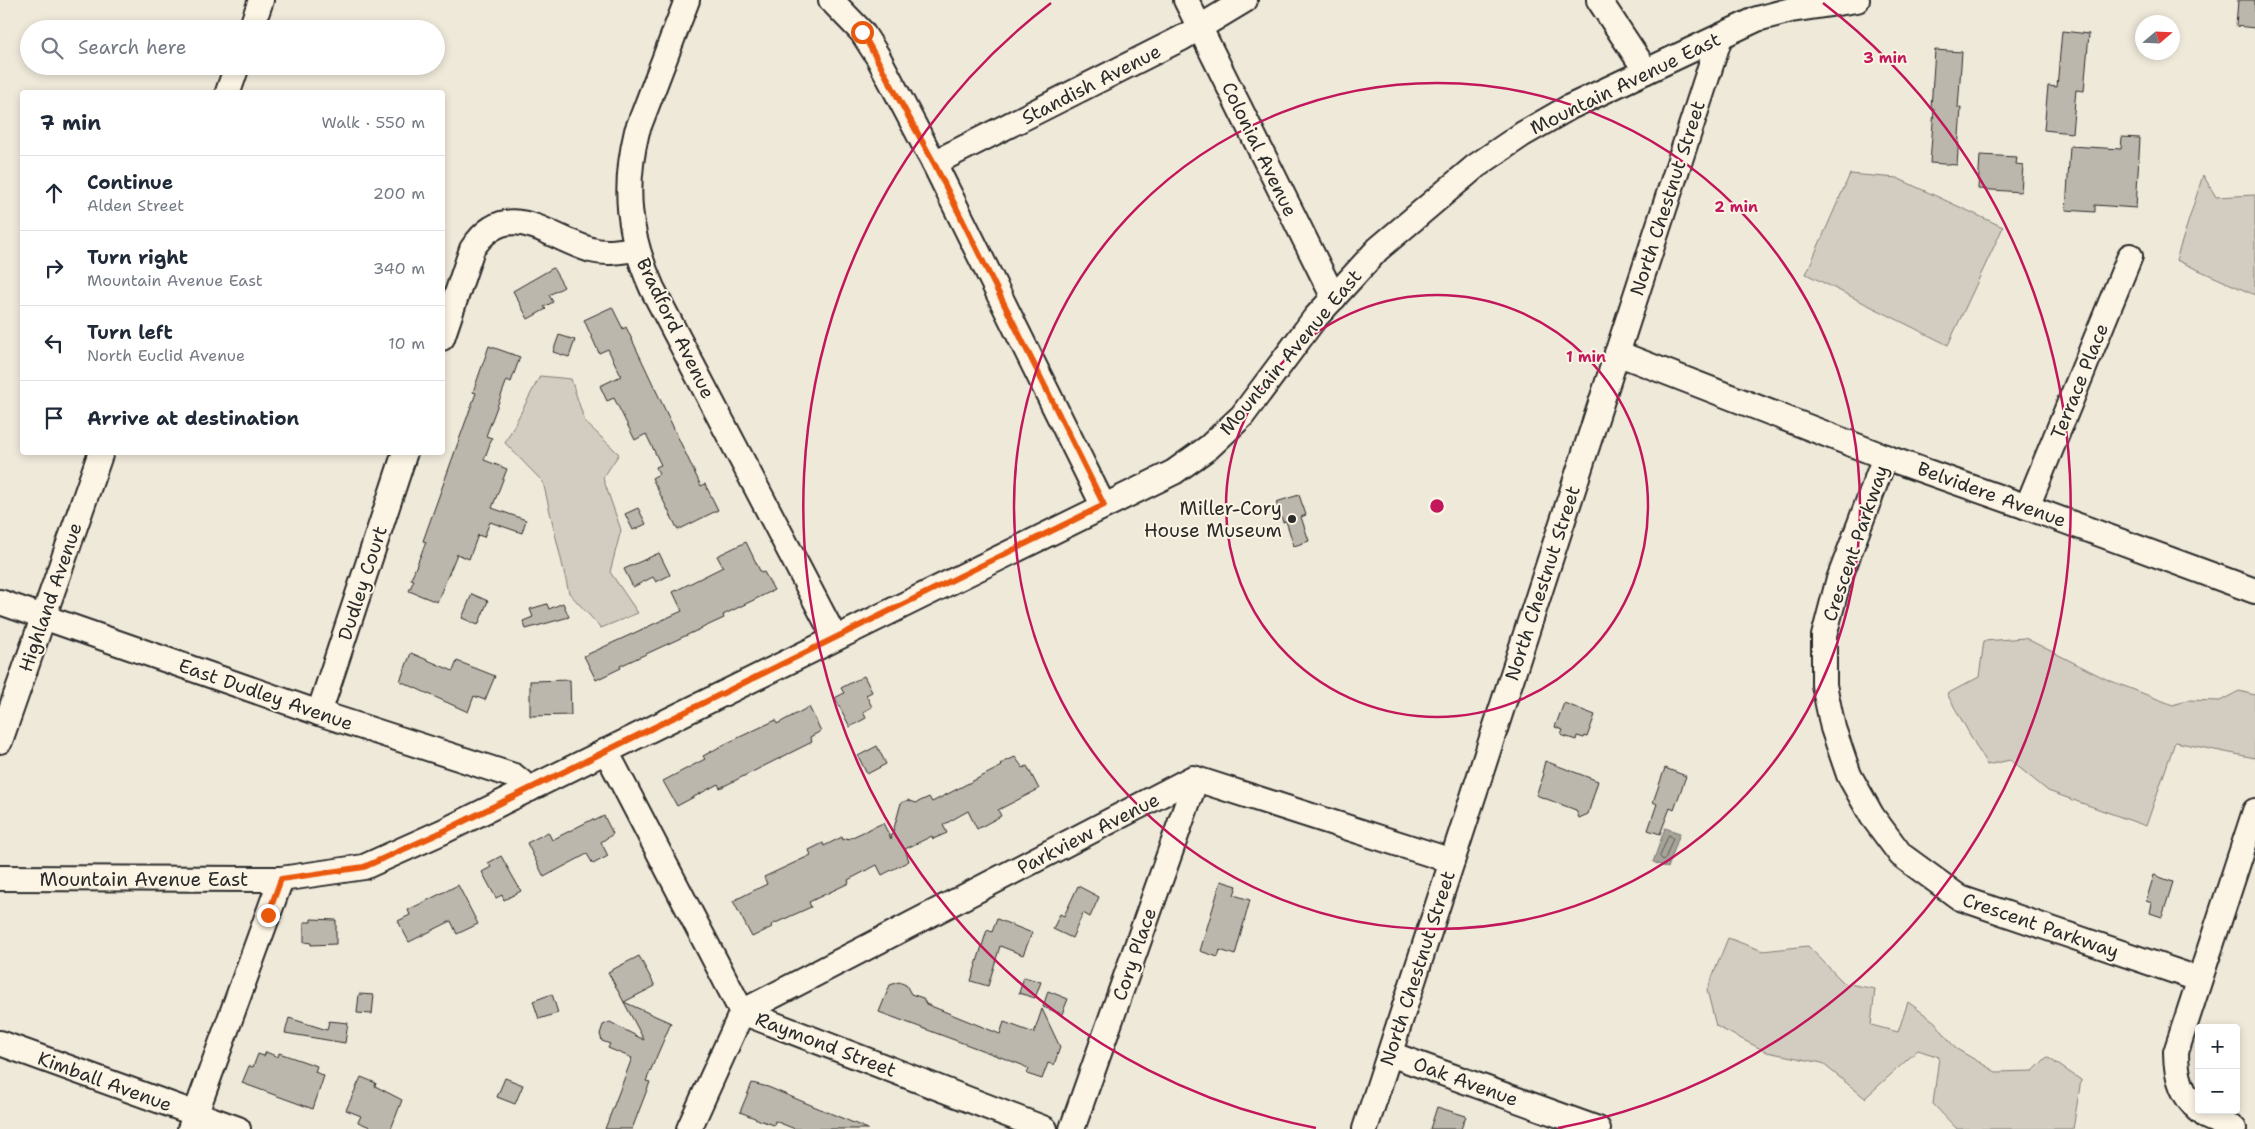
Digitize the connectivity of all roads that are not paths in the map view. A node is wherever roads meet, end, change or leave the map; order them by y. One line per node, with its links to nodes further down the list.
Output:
1 (261, 0): 9 (street)
2 (687, 0): 16 (street, Bradford Avenue)
3 (831, 0): 15 (street)
4 (1186, 0): 10 (street, Colonial Avenue)
5 (1245, 0): 10 (street, Standish Avenue)
6 (1598, 0): 12 (street)
7 (1857, 0): 8 (street, Mountain Avenue East)
8 (1760, 9): 11 (street, Mountain Avenue East)
9 (253, 20)
10 (1200, 28): 15 (street, Standish Avenue); 18 (street, Colonial Avenue)
11 (1720, 37): 12 (street, Mountain Avenue East); 20 (street, North Chestnut Street)
12 (1646, 71): 18 (street, Mountain Avenue East)
13 (234, 75): 14 (street)
14 (229, 90)
15 (934, 163): 24 (street)
16 (637, 249): 19 (street); 29 (street, Bradford Avenue)
17 (2130, 256): 25 (street, Terrace Place)
18 (1334, 298): 24 (street, Mountain Avenue East)
19 (445, 329)
20 (1617, 353): 23 (street, Belvidere Avenue); 36 (street, North Chestnut Street)
21 (100, 455): 28 (street, Highland Avenue)
22 (404, 455): 30 (street, Dudley Court)
23 (1885, 456): 25 (street, Belvidere Avenue); 39 (street, Crescent Parkway)
24 (1104, 505): 29 (street, Mountain Avenue East)
25 (2027, 506): 26 (street, Belvidere Avenue)
26 (2255, 591)
27 (0, 602): 28 (street, East Dudley Avenue)
28 (43, 618): 30 (street, East Dudley Avenue); 31 (street, Highland Avenue)
29 (835, 638): 32 (street, Mountain Avenue East)
30 (319, 713): 34 (street, East Dudley Avenue)
31 (0, 741)
32 (606, 751): 34 (street, Mountain Avenue East); 40 (street, Raymond Street)
33 (1196, 779): 36 (street); 40 (street, Parkview Avenue); 49 (street, Cory Place)
34 (530, 789): 38 (street, Mountain Avenue East)
35 (2255, 810): 39 (street)
36 (1452, 861): 42 (street, North Chestnut Street)
37 (0, 878): 38 (street, Mountain Avenue East)
38 (281, 879): 45 (street)
39 (2198, 979): 43 (street)
40 (742, 1012): 47 (street); 48 (street, Raymond Street)
41 (0, 1043): 45 (street, Kimball Avenue)
42 (1390, 1054): 50 (street, North Chestnut Street); 51 (street, Oak Avenue)
43 (2195, 1107)
44 (2204, 1114): 52 (street)
45 (193, 1121): 46 (street, Kimball Avenue)
46 (238, 1129)
47 (689, 1129)
48 (1045, 1129)
49 (1072, 1129)
50 (1366, 1129)
51 (1598, 1129)
52 (2234, 1129)

